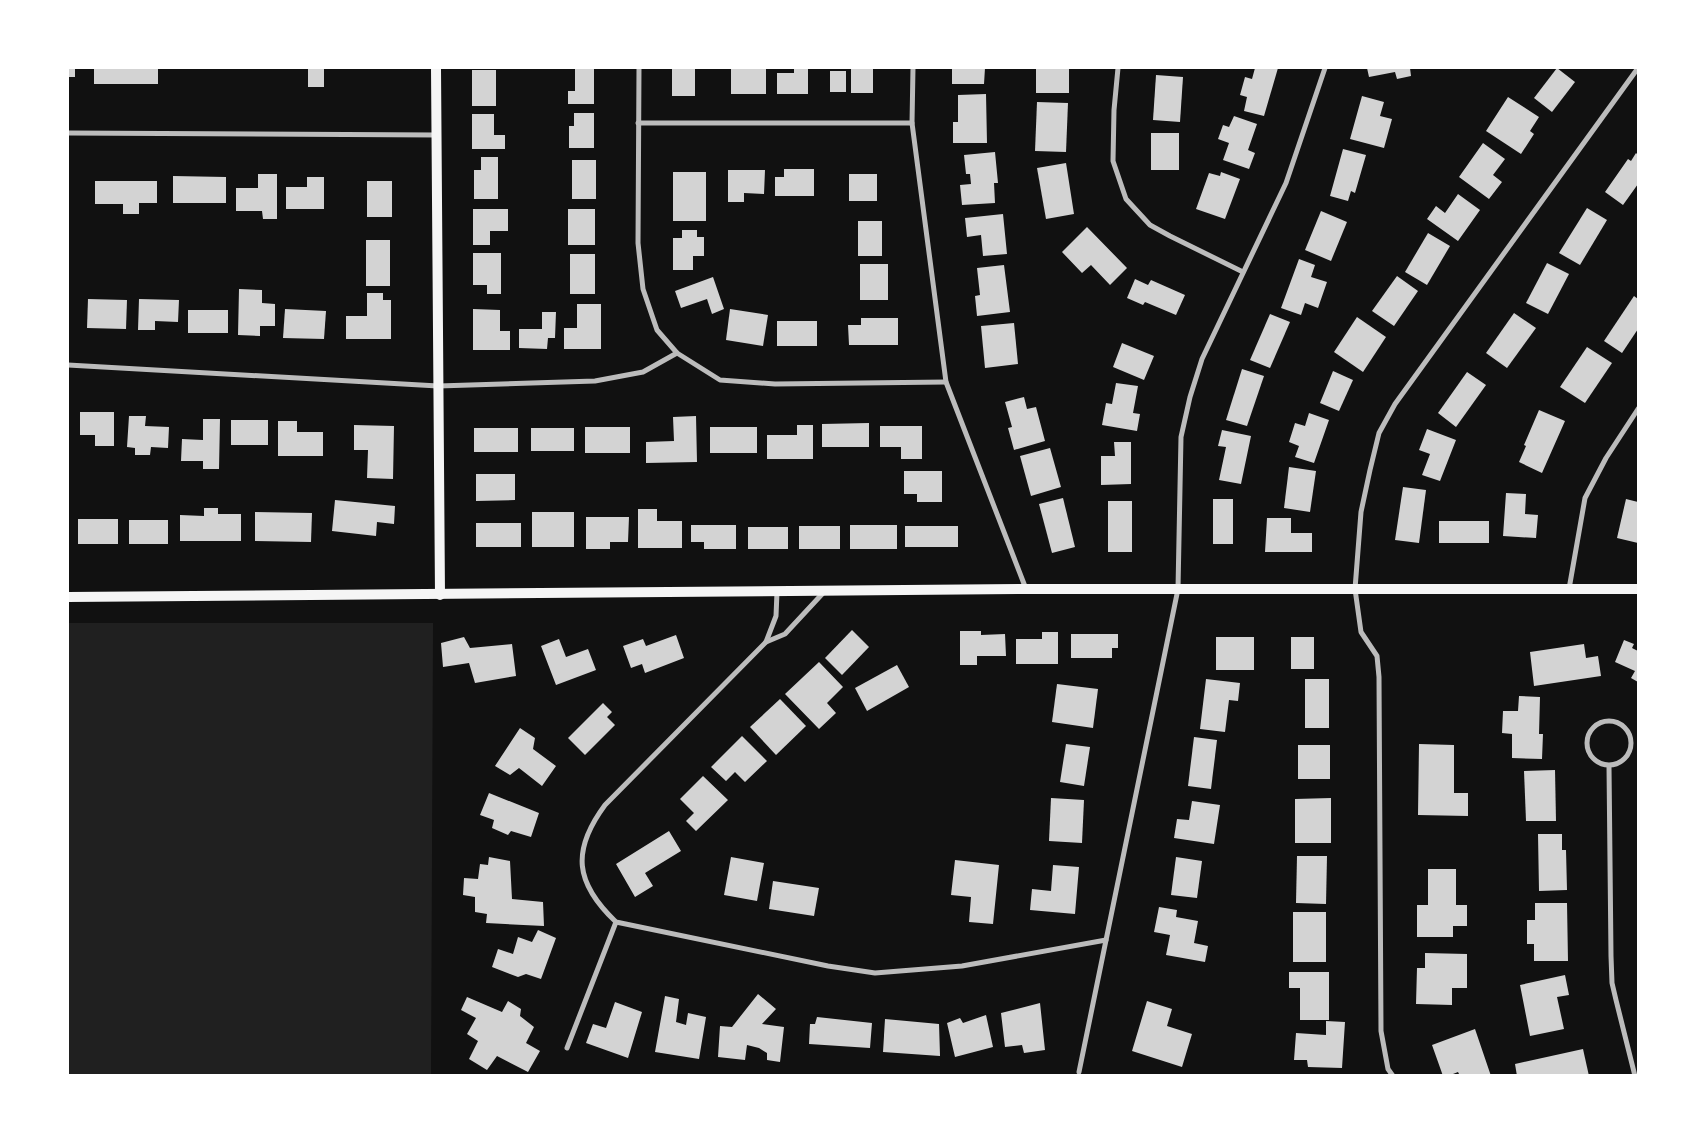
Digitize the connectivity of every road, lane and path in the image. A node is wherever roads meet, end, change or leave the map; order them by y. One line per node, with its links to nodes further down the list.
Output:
1 (436, 68): 10 (main road)
2 (639, 68): 7 (street)
3 (912, 68): 8 (street)
4 (1118, 68): 11 (street)
5 (1325, 68): 11 (street)
6 (1638, 68): 19 (street)
7 (638, 123): 8 (street); 12 (street)
8 (912, 123): 14 (street)
9 (68, 133): 10 (street)
10 (437, 136): 15 (main road)
11 (1243, 272): 18 (street)
12 (677, 353): 14 (street); 15 (street)
13 (68, 365): 15 (street)
14 (946, 382): 17 (street)
15 (438, 386): 24 (main road)
16 (1638, 409): 20 (street)
17 (1026, 589): 18 (main road); 23 (main road)
18 (1178, 589): 19 (main road); 29 (street)
19 (1355, 589): 20 (main road); 32 (street)
20 (1569, 589): 21 (main road)
21 (1638, 589)
22 (777, 592): 23 (main road); 24 (main road); 26 (street)
23 (824, 592): 26 (street)
24 (440, 594): 25 (main road)
25 (68, 597)
26 (766, 642): 28 (street)
27 (1609, 766): 27 (street); 33 (street)
28 (616, 922): 29 (street); 30 (street)
29 (1106, 940): 31 (street)
30 (567, 1048)
31 (1079, 1072)
32 (1393, 1076)
33 (1635, 1076)

